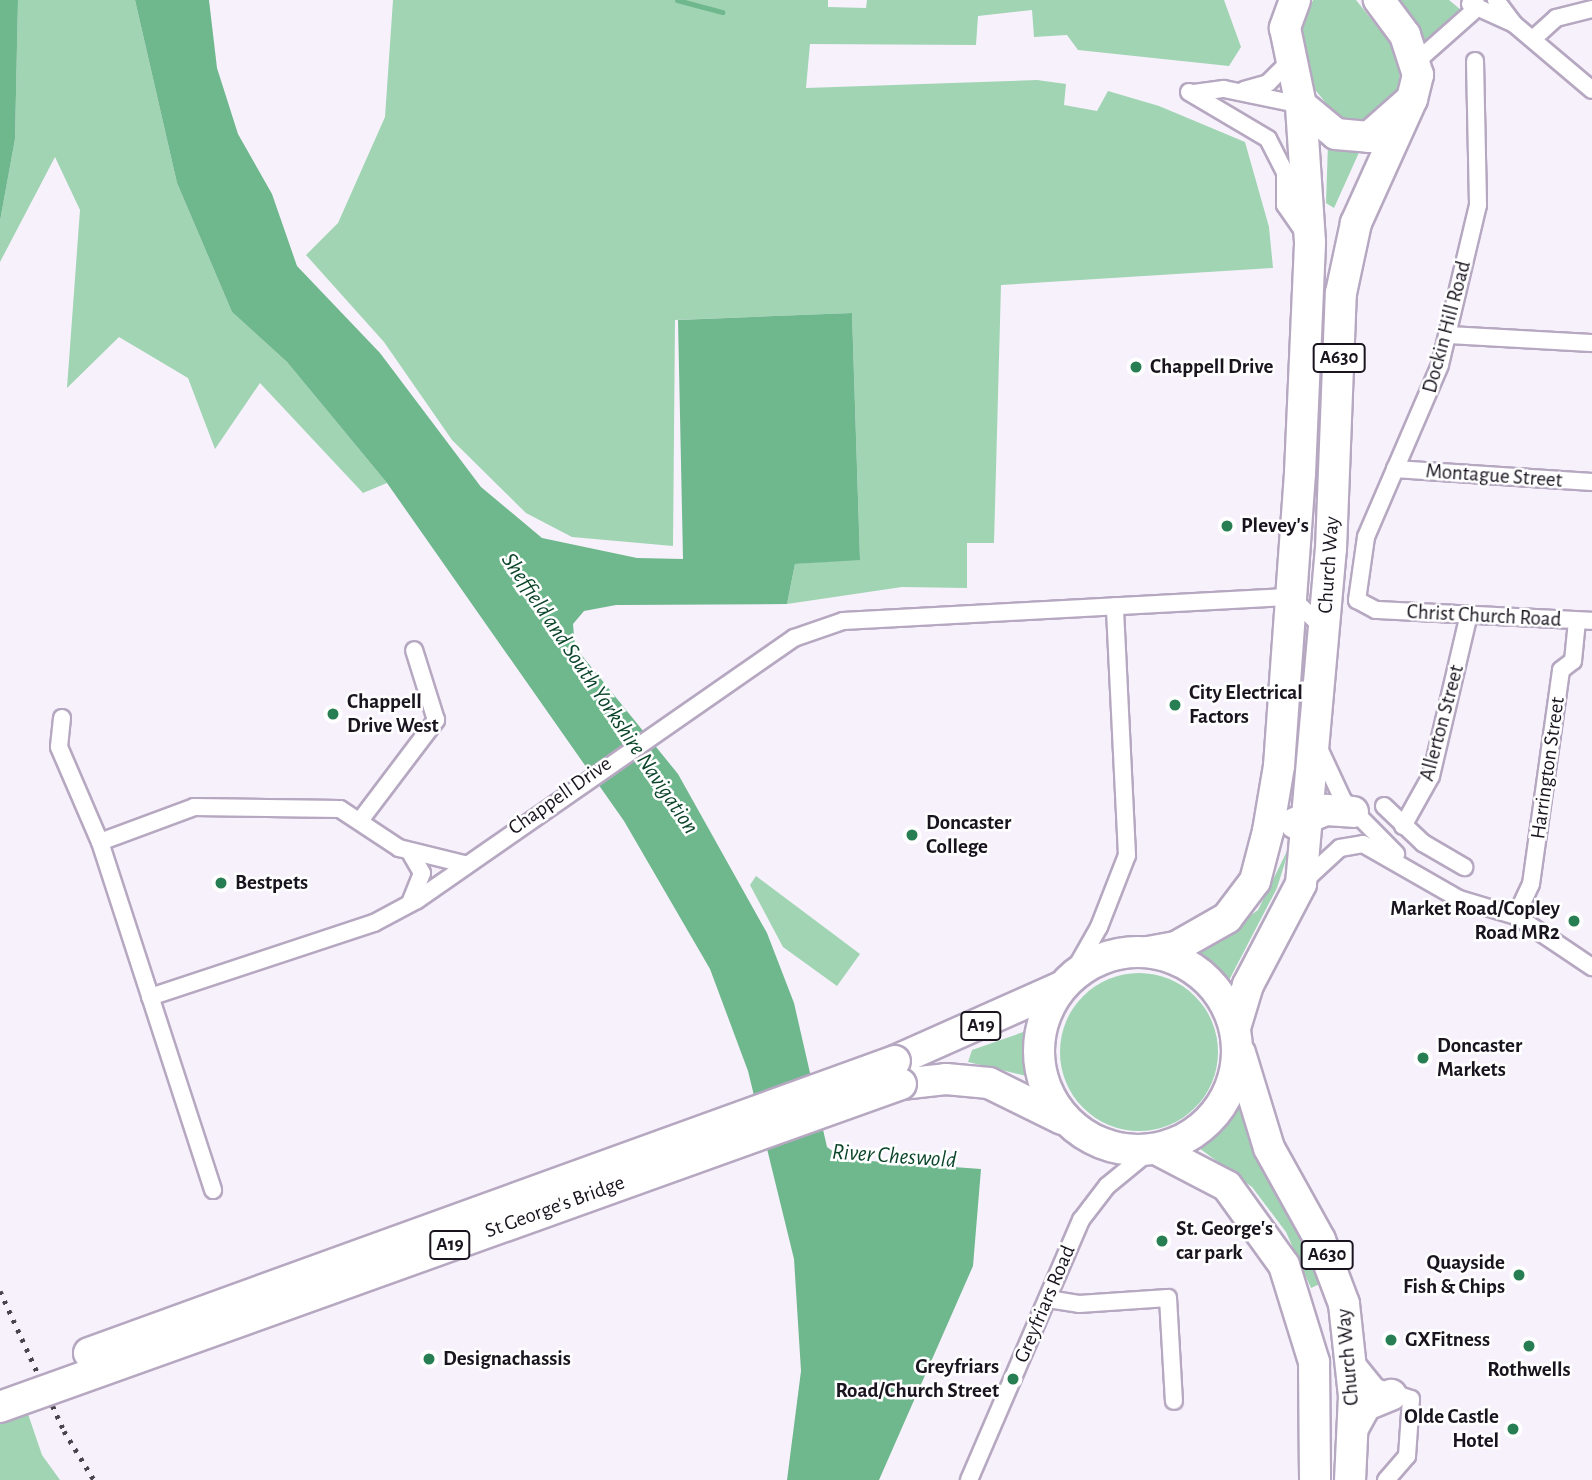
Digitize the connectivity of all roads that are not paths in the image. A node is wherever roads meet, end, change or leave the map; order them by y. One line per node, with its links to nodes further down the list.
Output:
1 (1274, 0): 8 (highway, Church Way)
2 (1295, 0): 8 (highway)
3 (1379, 0): 12 (highway)
4 (1496, 0): 7 (street)
5 (1472, 3): 7 (street); 12 (street)
6 (1592, 9): 9 (street)
7 (1514, 24): 9 (street)
8 (1285, 28): 10 (highway, Church Way)
9 (1534, 38): 13 (street)
10 (1291, 61): 14 (street); 16 (highway, Church Way)
11 (1475, 61): 18 (street, Dockin Hill Road)
12 (1416, 62): 15 (highway, Church Way)
13 (1592, 90)
14 (1238, 91): 16 (street); 17 (street)
15 (1412, 99): 16 (highway); 27 (highway, Church Way / A630)
16 (1301, 106): 17 (highway, Church Way / A630)
17 (1310, 240): 22 (highway, Church Way / A630)
18 (1448, 335): 19 (street); 20 (street, Dockin Hill Road)
19 (1591, 339)
20 (1395, 469): 21 (street, Montague Street); 24 (street, Dockin Hill Road)
21 (1592, 482)
22 (1291, 597): 23 (street, Chappell Drive); 27 (street); 42 (highway, Church Way / A630)
23 (1115, 606): 38 (street, Chappell Drive); 47 (street)
24 (1376, 610): 25 (street, Christ Church Road)
25 (1469, 614): 26 (street, Christ Church Road); 35 (street, Allerton Street)
26 (1584, 621): 44 (street, Harrington Street)
27 (1324, 630): 30 (highway, Church Way / A630)
28 (414, 650): 34 (street)
29 (62, 719): 36 (street)
30 (1316, 741): 32 (street); 33 (highway, Church Way / A630)
31 (1384, 806): 35 (street)
32 (1353, 812): 33 (highway); 40 (street)
33 (1309, 814): 41 (highway, Church Way / A630); 42 (highway)
34 (362, 818): 36 (street); 37 (street)
35 (1403, 827): 39 (street)
36 (100, 842): 48 (street)
37 (411, 854): 38 (street); 43 (street)
38 (464, 864): 43 (street, Chappell Drive)
39 (1464, 867)
40 (1415, 873): 41 (street); 44 (street)
41 (1301, 884): 49 (highway, Church Way / A630)
42 (1243, 901): 45 (highway, Church Way / A630)
43 (410, 903): 48 (street, Chappell Drive)
44 (1516, 916): 46 (street)
45 (1148, 952): 47 (highway); 49 (highway)
46 (1592, 967)
47 (1067, 982): 50 (highway, St George's Bridge / A19); 51 (highway)
48 (150, 997): 53 (street)
49 (1237, 1037): 52 (highway); 55 (highway, Church Way / A630)
50 (898, 1073): 51 (highway, St George's Bridge / A19); 56 (highway, St George's Bridge / A19, bridge); 59 (highway, St George's Bridge / A19, bridge)
51 (1072, 1125): 52 (highway)
52 (1153, 1149): 54 (street, Greyfriars Road); 62 (highway, Church Way / A630)
53 (213, 1190)
54 (1048, 1298): 58 (street); 61 (street, Greyfriars Road)
55 (1351, 1347): 57 (street); 60 (highway, Church Way / A630)
56 (0, 1386)
57 (1391, 1395): 60 (highway); 64 (street)
58 (1174, 1401)
59 (0, 1407)
60 (1353, 1428): 63 (highway, Church Way / A630)
61 (969, 1480)
62 (1315, 1480)
63 (1350, 1480)
64 (1386, 1480)

